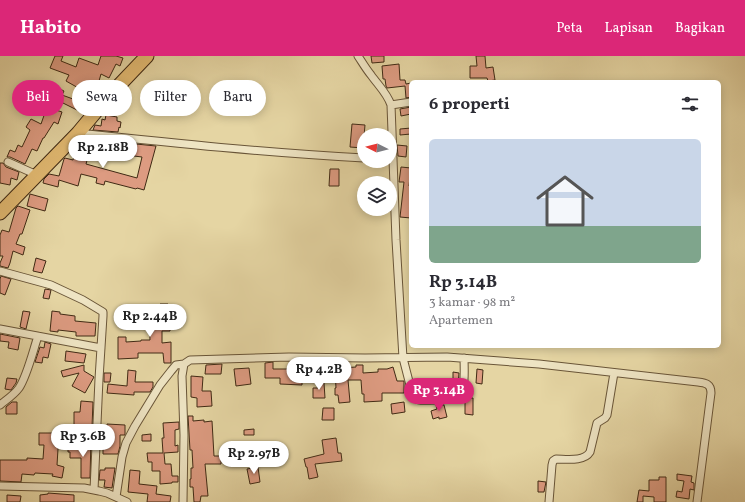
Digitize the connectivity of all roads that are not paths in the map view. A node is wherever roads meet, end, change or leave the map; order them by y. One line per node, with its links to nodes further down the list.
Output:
1 (147, 56): 6 (highway)
2 (358, 56): 4 (street)
3 (409, 102): 4 (street)
4 (391, 105): 5 (street)
5 (391, 128)
6 (78, 133): 7 (street); 12 (highway)
7 (106, 136): 8 (street); 9 (lane)
8 (357, 158)
9 (104, 161)
10 (8, 162): 12 (street)
11 (392, 168): 18 (street)
12 (37, 175): 13 (highway)
13 (3, 207)
14 (0, 271): 17 (street)
15 (0, 329): 16 (street)
16 (38, 336): 17 (street); 22 (street)
17 (101, 348): 24 (street)
18 (403, 358): 19 (street); 19 (street); 20 (street)
19 (464, 358): 21 (street)
20 (184, 364): 25 (street); 27 (street)
21 (614, 373): 28 (street); 29 (street)
22 (0, 405)
23 (0, 486): 24 (street)
24 (94, 490): 25 (street)
25 (116, 497): 26 (street)
26 (127, 502)
27 (183, 502)
28 (549, 502)
29 (696, 502)

